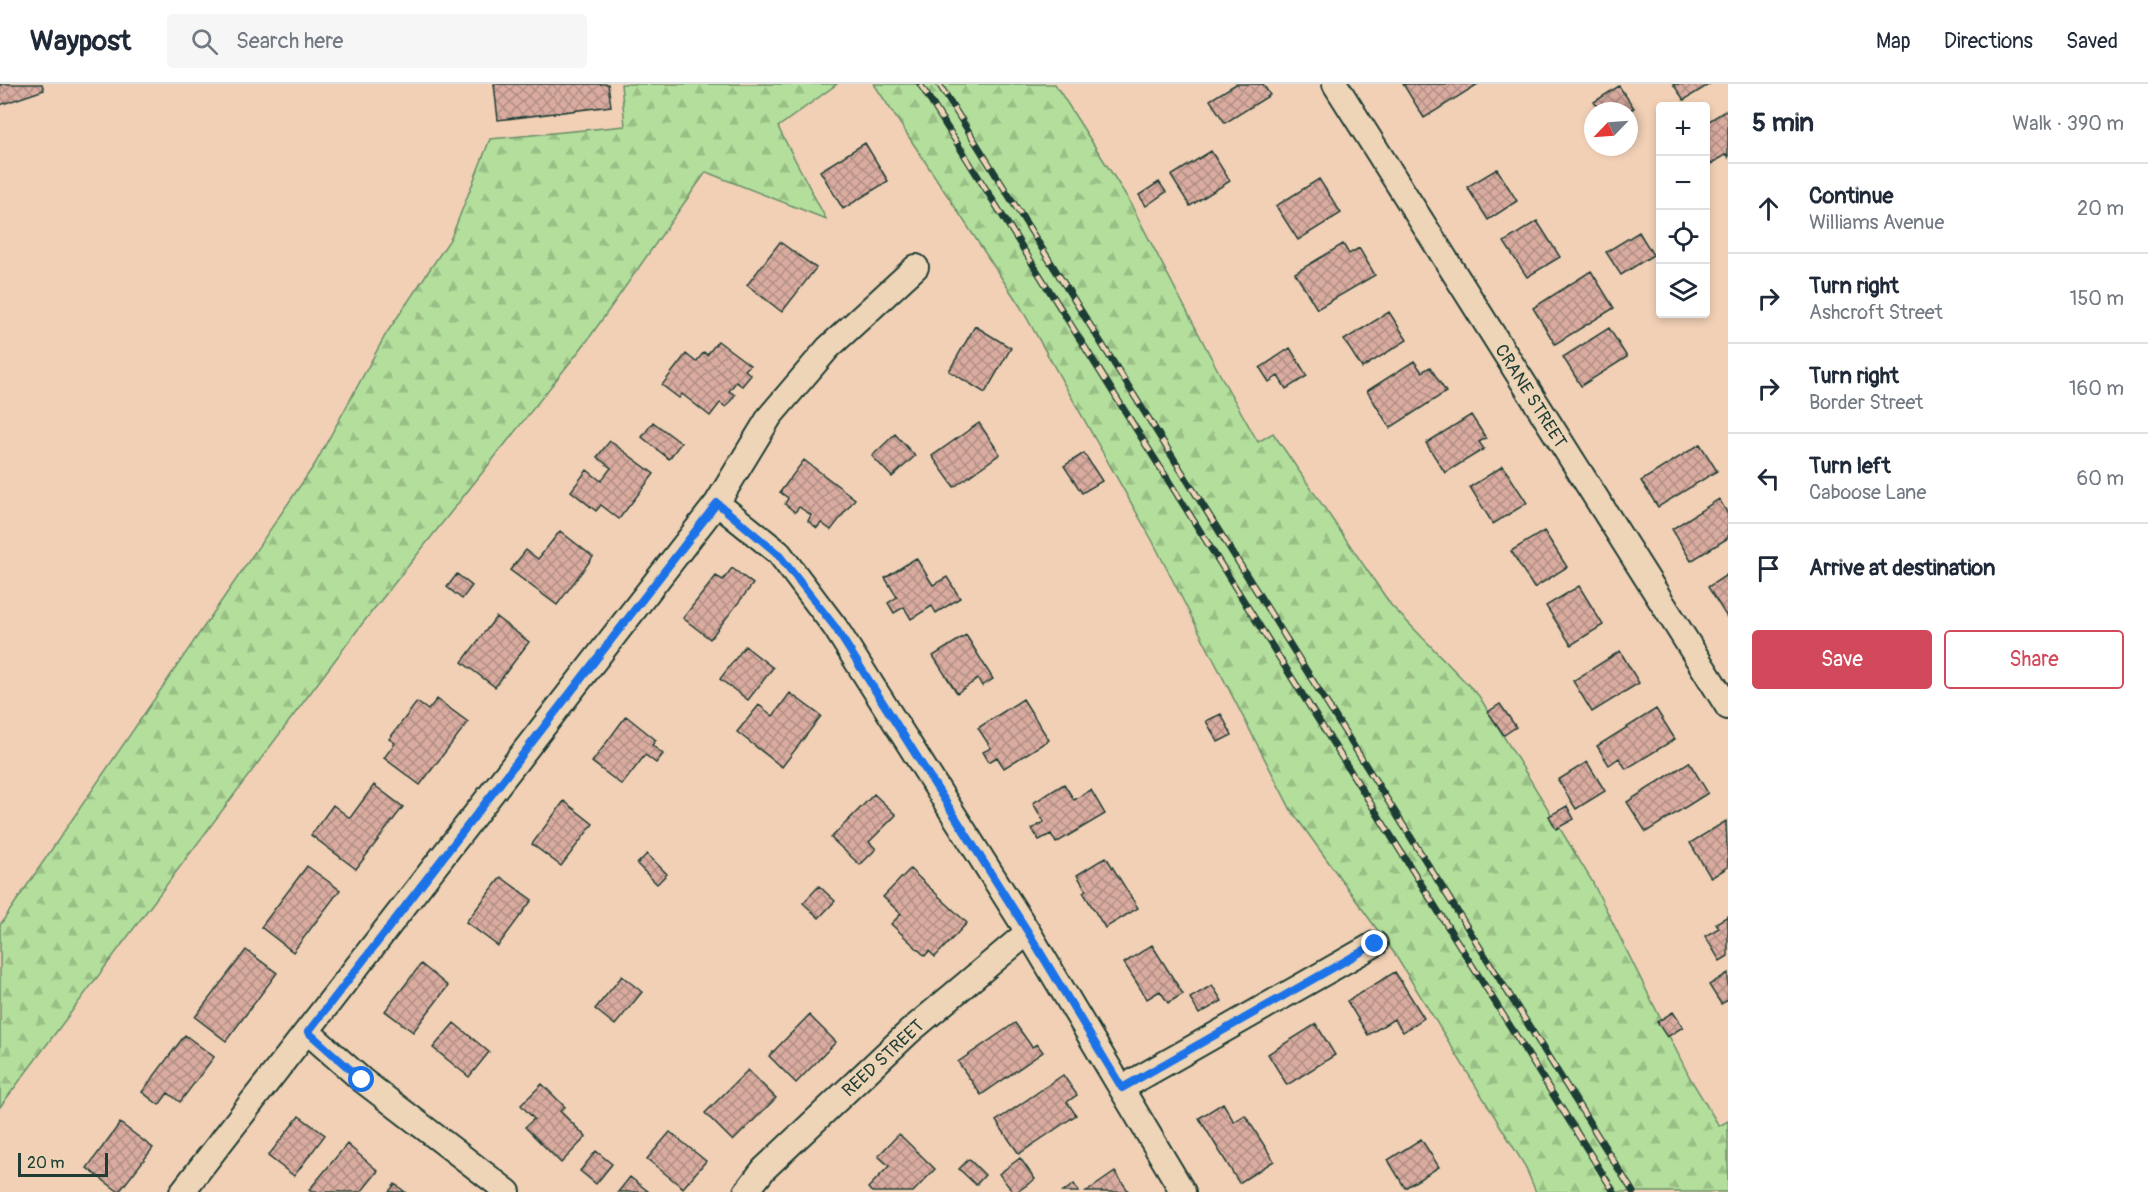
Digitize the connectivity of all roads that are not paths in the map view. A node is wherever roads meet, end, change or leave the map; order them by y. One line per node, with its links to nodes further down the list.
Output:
1 (1335, 84): 4 (street, CRANE STREET)
2 (916, 267): 3 (street)
3 (717, 503): 5 (street); 7 (street)
4 (1728, 707)
5 (1028, 932): 8 (street); 11 (street, REED STREET)
6 (1375, 944): 8 (street)
7 (308, 1032): 9 (street); 10 (street)
8 (1122, 1088): 12 (street)
9 (182, 1192)
10 (508, 1192)
11 (746, 1192)
12 (1183, 1192)

